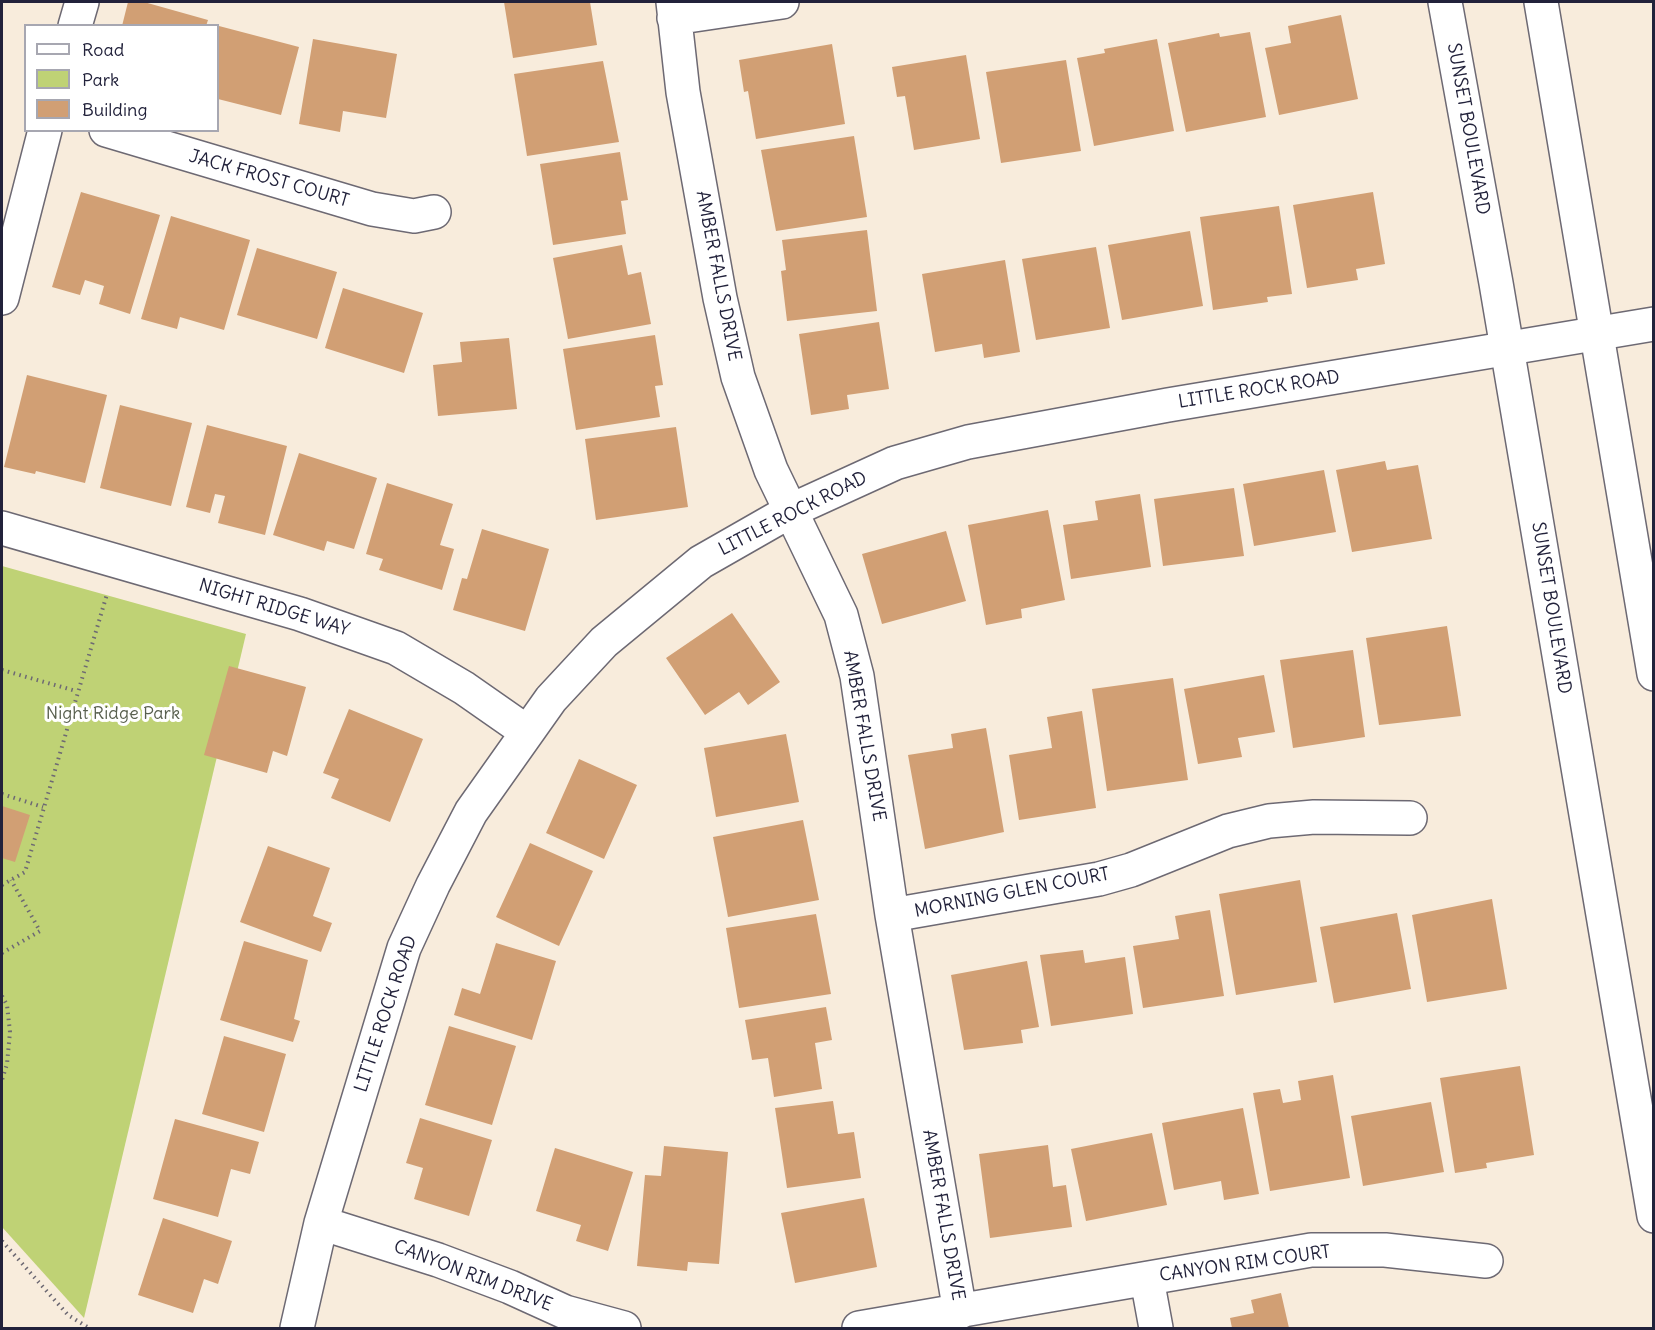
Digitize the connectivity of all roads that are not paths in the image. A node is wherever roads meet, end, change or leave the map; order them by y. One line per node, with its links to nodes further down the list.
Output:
1 (82, 2): 6 (street)
2 (782, 2): 5 (street)
3 (1445, 2): 13 (street, SUNSET BOULEVARD)
4 (1541, 2): 12 (street)
5 (673, 10): 14 (street, AMBER FALLS DRIVE)
6 (76, 24)
7 (44, 132): 10 (street)
8 (113, 132): 9 (street, JACK FROST COURT)
9 (434, 212)
10 (2, 298)
11 (1653, 324): 12 (street, LITTLE ROCK ROAD)
12 (1596, 334): 13 (street, LITTLE ROCK ROAD); 16 (street)
13 (1506, 349): 14 (street, LITTLE ROCK ROAD); 20 (street, SUNSET BOULEVARD)
14 (792, 510): 17 (street, LITTLE ROCK ROAD); 19 (street, AMBER FALLS DRIVE)
15 (2, 528): 17 (street, NIGHT RIDGE WAY)
16 (1653, 674)
17 (527, 732): 21 (street, LITTLE ROCK ROAD)
18 (1410, 818): 19 (street, MORNING GLEN COURT)
19 (892, 915): 24 (street, AMBER FALLS DRIVE)
20 (1653, 1216)
21 (321, 1223): 25 (street, LITTLE ROCK ROAD); 26 (street, CANYON RIM DRIVE)
22 (1486, 1261): 23 (street, CANYON RIM COURT)
23 (1147, 1278): 24 (street); 28 (street)
24 (960, 1312): 27 (street)
25 (297, 1329)
26 (624, 1329)
27 (859, 1329)
28 (1156, 1329)

